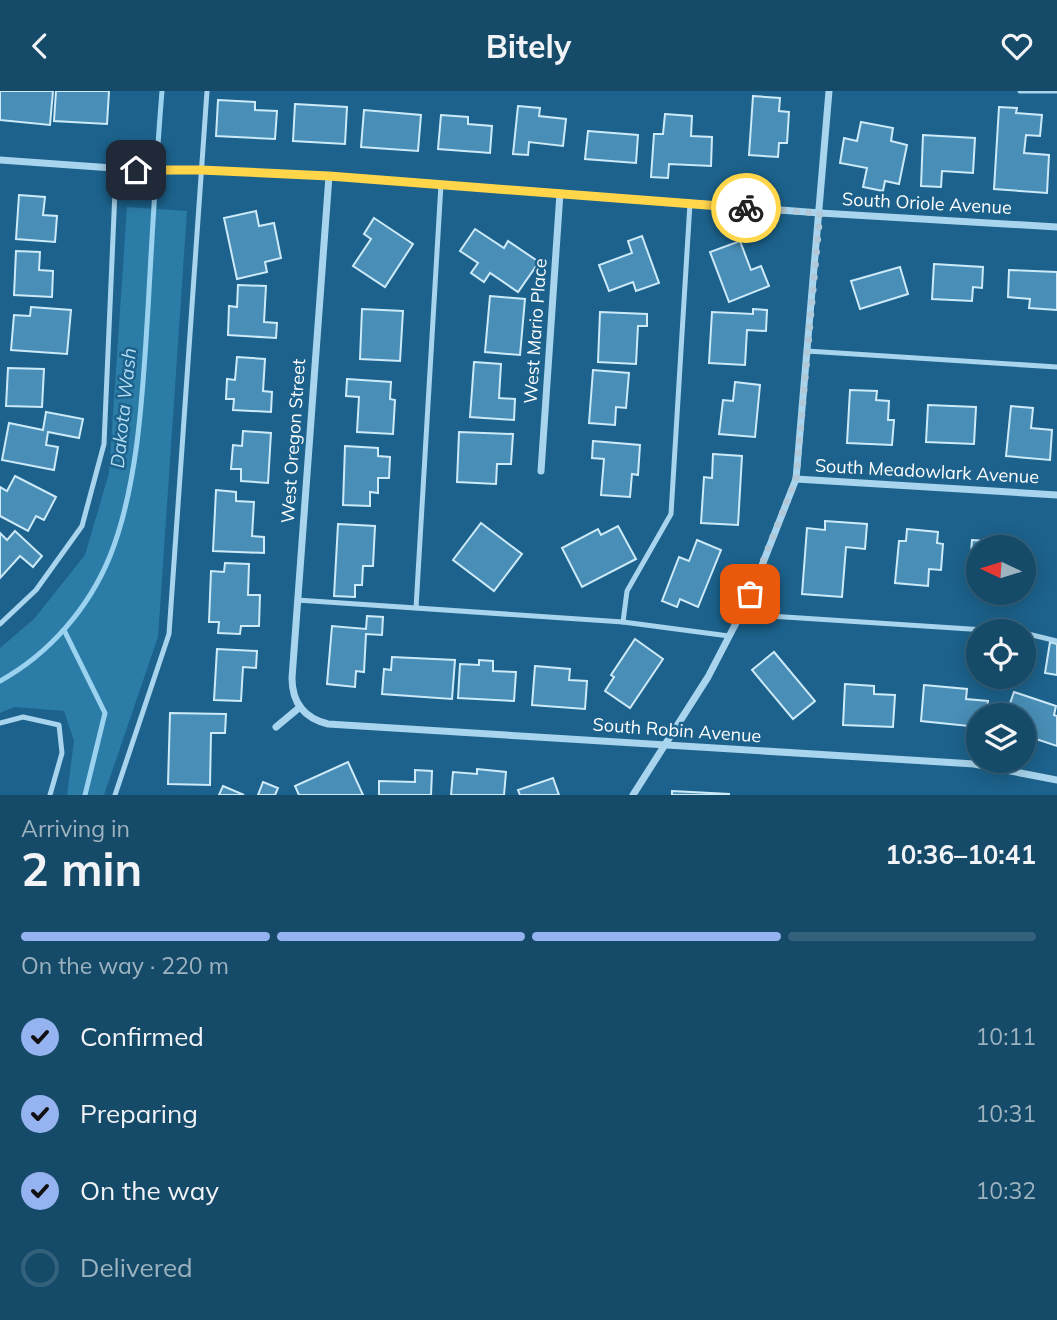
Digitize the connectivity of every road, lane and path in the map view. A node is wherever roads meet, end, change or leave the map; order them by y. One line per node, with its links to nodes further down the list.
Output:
1 (207, 91): 7 (lane)
2 (829, 91): 12 (street)
3 (1020, 91): 4 (lane)
4 (1057, 91)
5 (0, 160): 6 (street, South Oriole Avenue)
6 (116, 169): 7 (street, South Oriole Avenue); 23 (lane)
7 (201, 170): 8 (street, South Oriole Avenue); 34 (lane)
8 (329, 176): 9 (street, South Oriole Avenue); 19 (street, West Oregon Street)
9 (441, 184): 10 (street, South Oriole Avenue); 20 (lane)
10 (560, 193): 11 (street, South Oriole Avenue); 16 (street, West Mario Place)
11 (690, 203): 12 (street, South Oriole Avenue); 22 (lane)
12 (820, 213): 13 (street, South Oriole Avenue); 14 (street)
13 (1057, 227)
14 (807, 351): 15 (lane); 17 (street)
15 (1057, 367)
16 (541, 471)
17 (796, 479): 18 (street, South Meadowlark Avenue); 21 (street)
18 (1057, 495)
19 (298, 600): 20 (lane); 28 (street, West Oregon Street)
20 (416, 608): 22 (lane)
21 (740, 614): 24 (lane); 25 (street)
22 (623, 622): 25 (lane)
23 (0, 624)
24 (966, 629)
25 (729, 636): 31 (street)
26 (1036, 636): 27 (lane)
27 (1057, 641)
28 (300, 708): 30 (street); 31 (street, South Robin Avenue)
29 (0, 723): 33 (lane)
30 (276, 727)
31 (663, 746): 32 (street, South Robin Avenue); 35 (street)
32 (1057, 780)
33 (50, 795)
34 (116, 795)
35 (633, 795)

